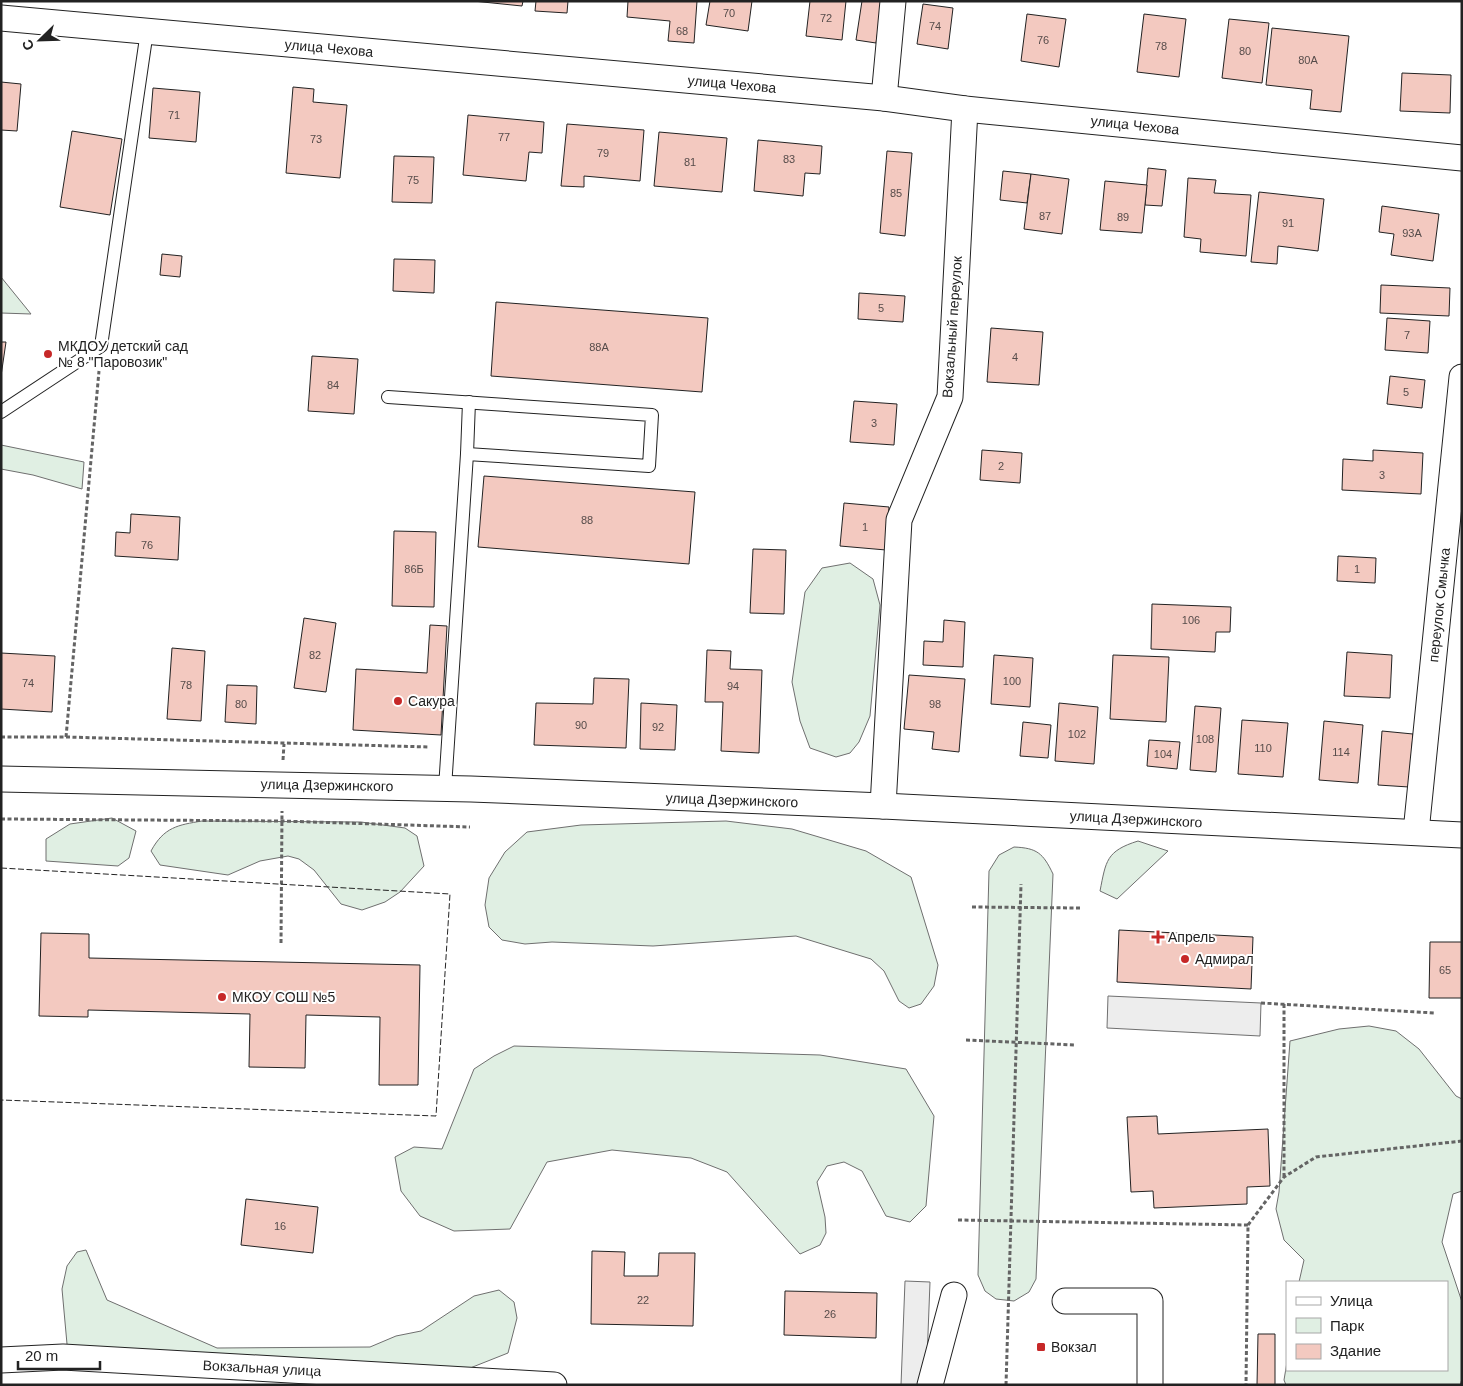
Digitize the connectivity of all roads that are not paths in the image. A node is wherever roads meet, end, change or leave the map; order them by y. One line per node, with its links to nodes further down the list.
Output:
1 (893, 1): 4 (street)
2 (1, 18): 3 (street, улица Чехова)
3 (147, 31): 4 (street, улица Чехова); 10 (lane)
4 (884, 98): 5 (street, улица Чехова)
5 (965, 109): 6 (street, улица Чехова); 14 (street, Вокзальный переулок)
6 (1462, 158)
7 (1462, 377): 15 (street, переулок Смычка)
8 (388, 397): 9 (lane)
9 (469, 402): 11 (lane); 11 (lane)
10 (1, 412)
11 (468, 454): 13 (lane)
12 (1, 779): 13 (street, улица Дзержинского)
13 (444, 788): 14 (street, улица Дзержинского)
14 (882, 806): 15 (street, улица Дзержинского)
15 (1416, 832): 16 (street, улица Дзержинского)
16 (1462, 835)
17 (954, 1295): 21 (street)
18 (1065, 1300): 22 (street)
19 (1, 1360): 20 (street, Вокзальная улица)
20 (554, 1385)
21 (930, 1385)
22 (1150, 1385)

